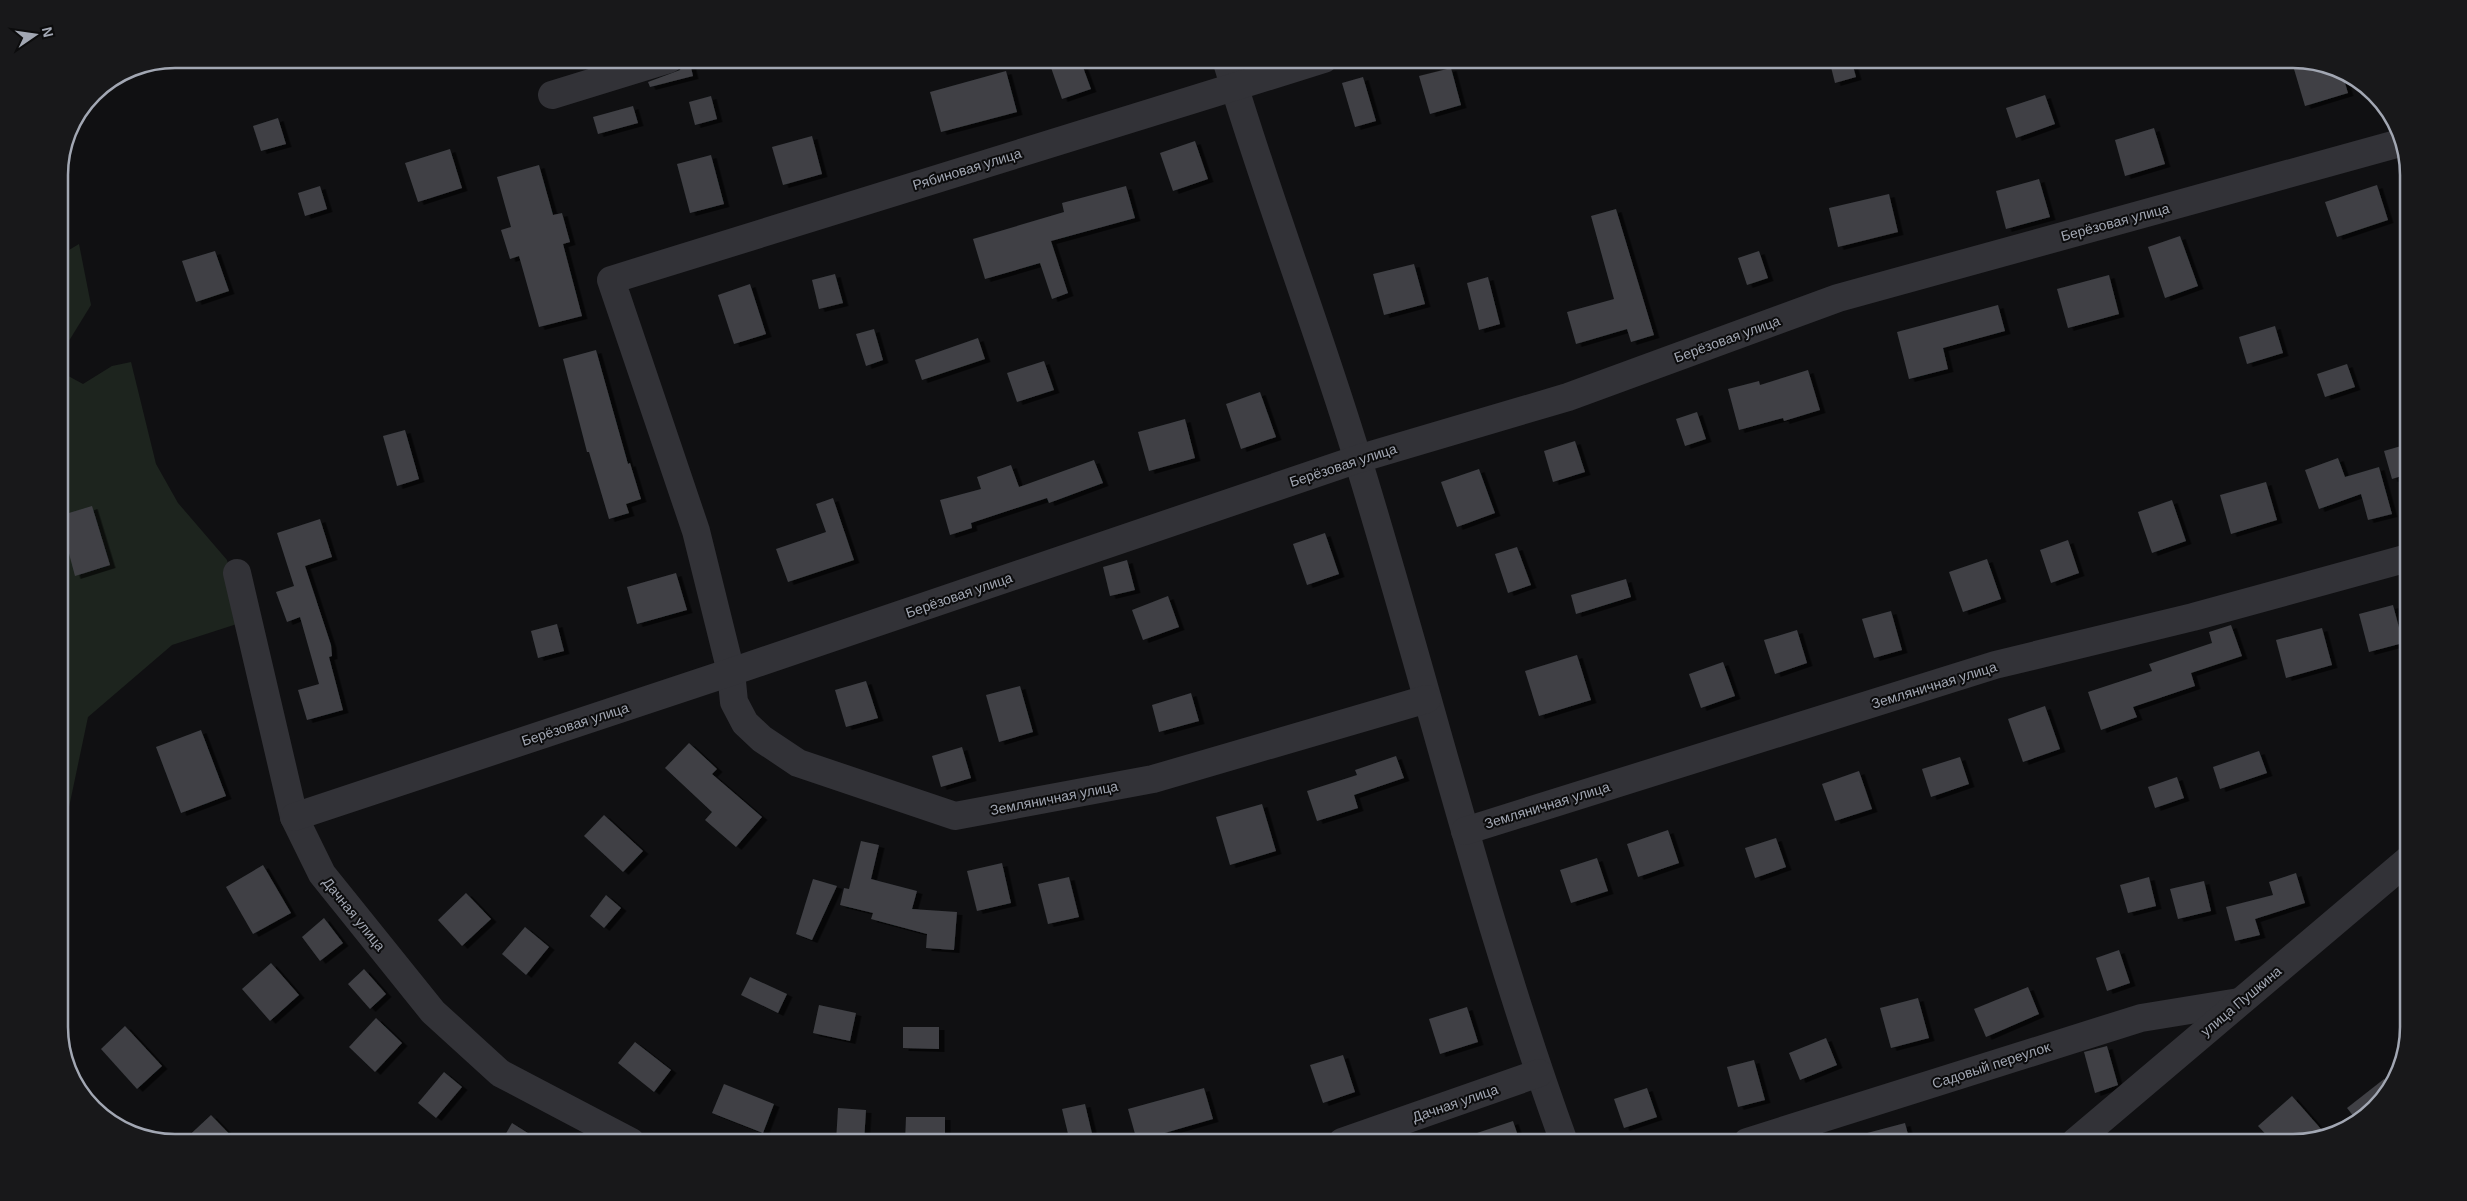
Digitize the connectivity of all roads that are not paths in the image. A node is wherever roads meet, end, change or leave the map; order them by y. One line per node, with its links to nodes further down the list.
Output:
1 (640, 68): 5 (street)
2 (1229, 68): 4 (street)
3 (1294, 68): 4 (street, Рябиновая улица)
4 (1234, 86): 7 (street, Рябиновая улица); 8 (street)
5 (552, 95)
6 (2395, 145): 8 (street, Берёзовая улица)
7 (611, 280): 11 (street, Земляничная улица)
8 (1358, 459): 11 (street, Берёзовая улица); 12 (street)
9 (2399, 560): 14 (street, Земляничная улица)
10 (237, 573): 13 (street, Дачная улица)
11 (731, 672): 12 (street, Земляничная улица); 13 (street, Берёзовая улица)
12 (1427, 699): 14 (street)
13 (294, 817): 18 (street, Дачная улица)
14 (1465, 831): 17 (street)
15 (2400, 867): 16 (street, улица Пушкина)
16 (2239, 1002): 21 (street, Садовый переулок); 22 (street, улица Пушкина)
17 (1539, 1073): 19 (street, Дачная улица); 20 (street)
18 (616, 1134)
19 (1365, 1134)
20 (1561, 1134)
21 (1772, 1134)
22 (2084, 1134)

